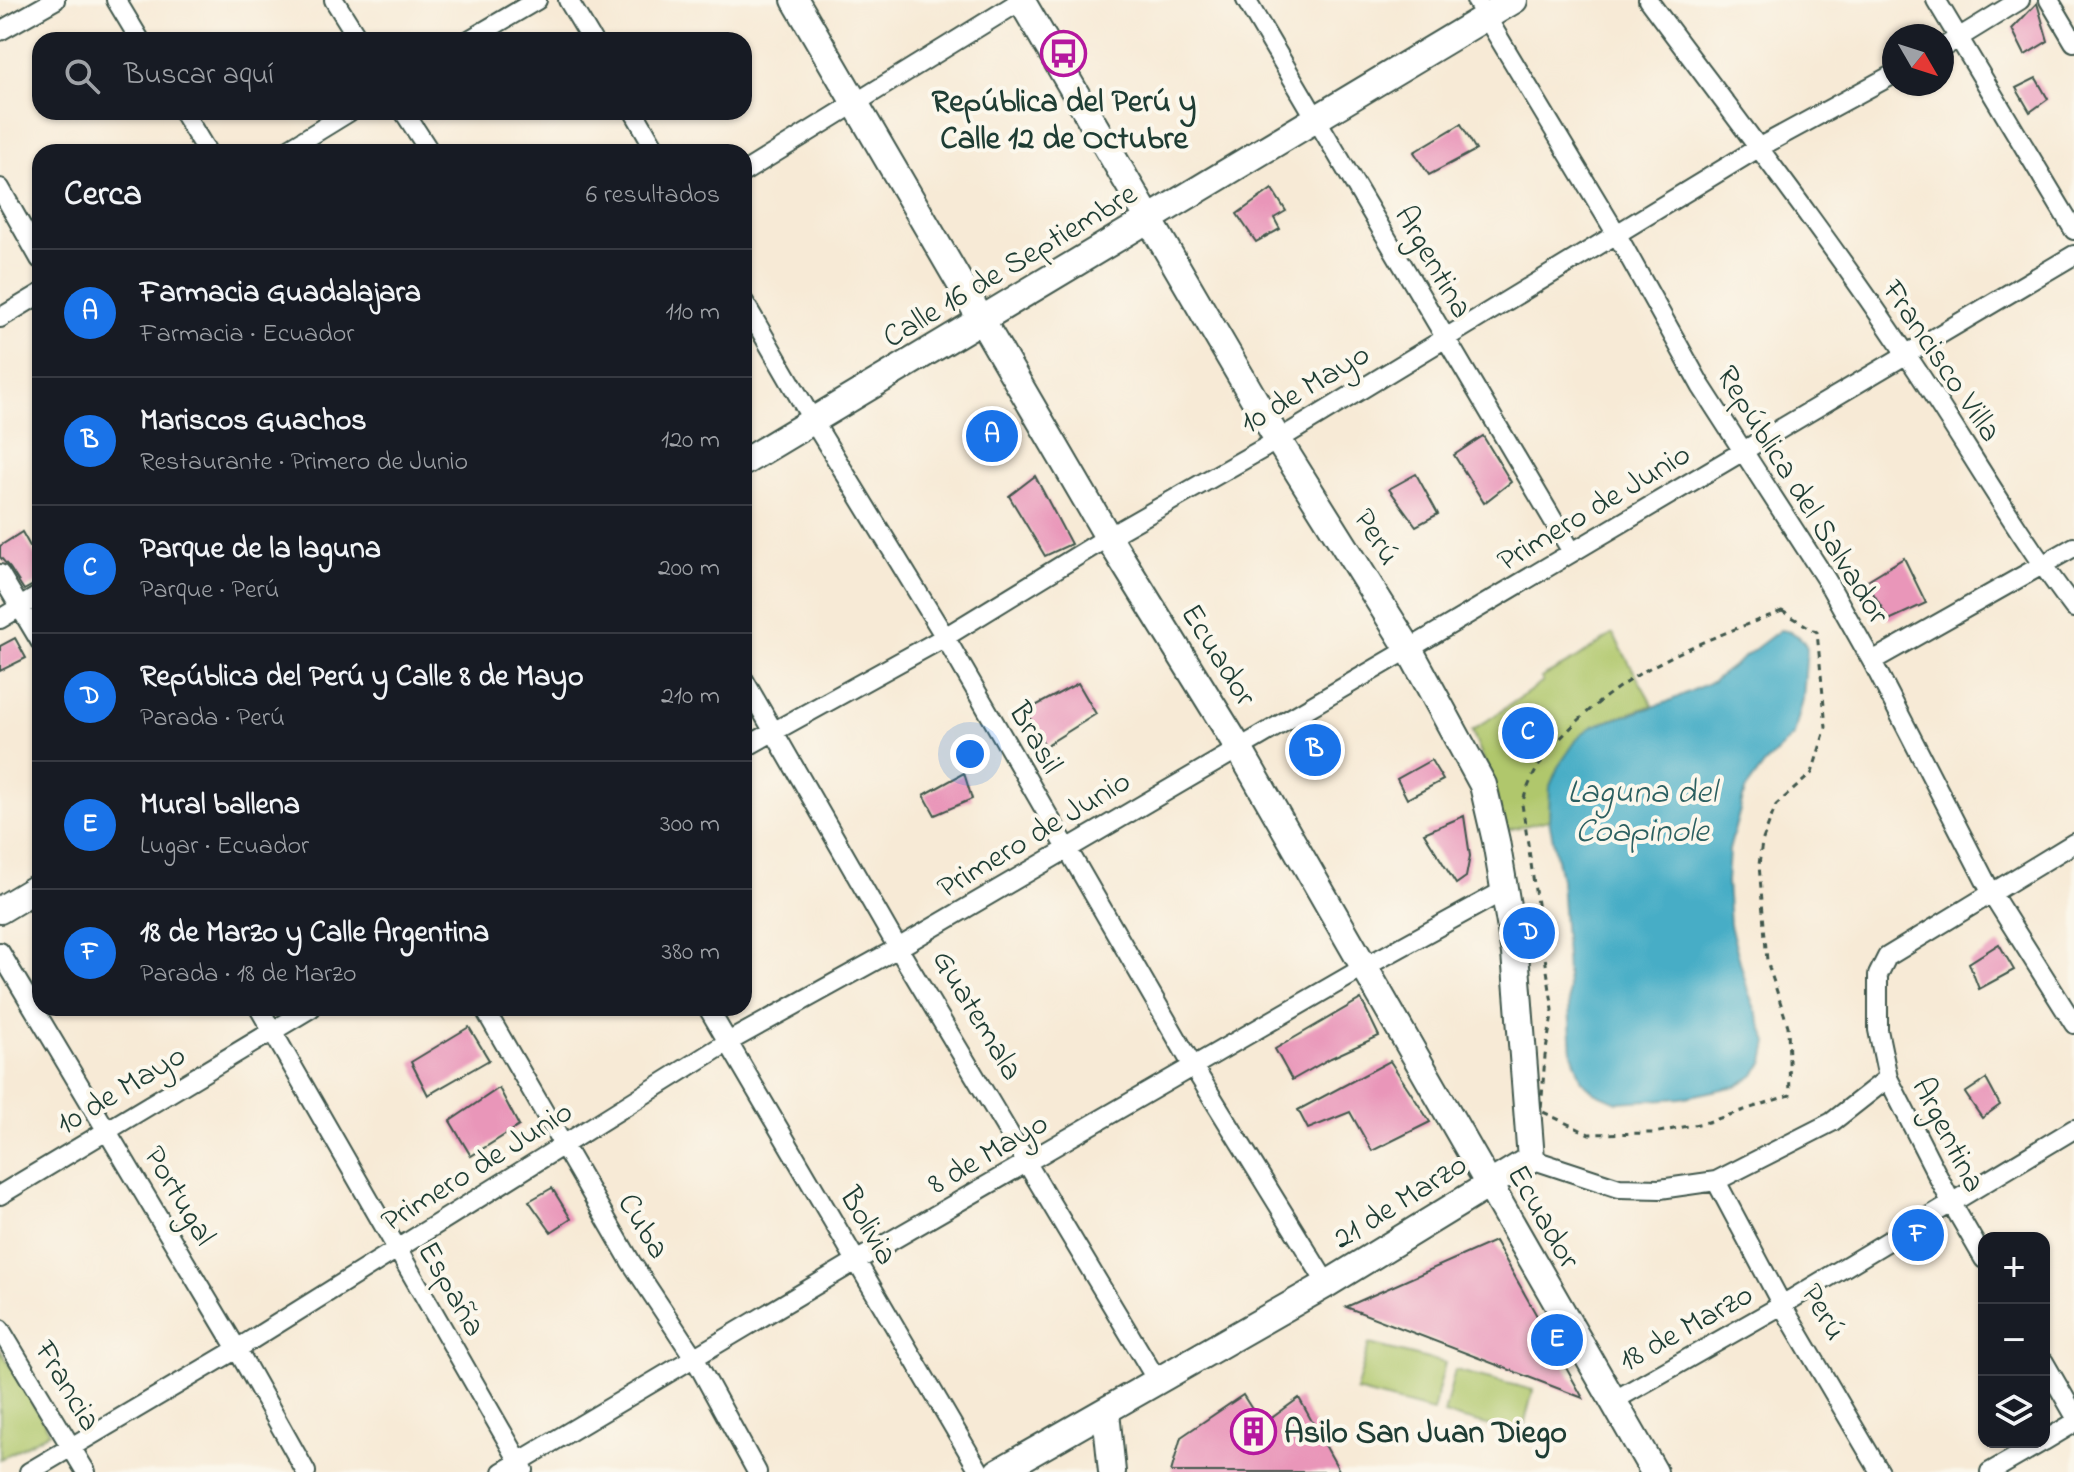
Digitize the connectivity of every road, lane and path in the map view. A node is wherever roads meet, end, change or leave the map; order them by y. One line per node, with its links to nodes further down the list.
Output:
1 (55, 0): 16 (street)
2 (116, 0): 17 (street)
3 (334, 0): 18 (street)
4 (537, 0): 19 (street)
5 (568, 0): 20 (street)
6 (795, 0): 25 (street, Ecuador)
7 (1021, 0): 25 (street); 38 (street, Perú)
8 (1246, 0): 26 (street, Argentina)
9 (1514, 0): 14 (street, Calle 16 de Septiembre)
10 (1648, 0): 35 (street, Francisco Villa)
11 (1936, 0): 15 (street)
12 (2020, 0): 21 (street)
13 (2049, 0): 22 (street)
14 (1481, 8): 26 (street, Calle 16 de Septiembre); 40 (street, República del Salvador)
15 (1944, 24)
16 (0, 31)
17 (135, 32)
18 (354, 32)
19 (483, 32)
20 (587, 32)
21 (1954, 41)
22 (2074, 42)
23 (1954, 49): 39 (street)
24 (1882, 81): 35 (street, 10 de Mayo)
25 (854, 105): 36 (street); 46 (street, Ecuador)
26 (1318, 119): 38 (street, Calle 16 de Septiembre); 47 (street, Argentina)
27 (188, 120): 31 (street)
28 (336, 120): 32 (street)
29 (409, 120): 33 (street)
30 (639, 120): 34 (street)
31 (202, 144)
32 (297, 144)
33 (425, 144)
34 (652, 144)
35 (1758, 148): 40 (street, 10 de Mayo); 48 (street, Francisco Villa)
36 (752, 167)
37 (0, 188): 41 (street)
38 (1150, 219): 46 (street, Calle 16 de Septiembre); 50 (street, Perú)
39 (2074, 230)
40 (1616, 233): 47 (street, 10 de Mayo); 51 (street, República del Salvador)
41 (32, 245)
42 (2074, 255): 48 (street, Primero de Junio)
43 (32, 299): 45 (street)
44 (752, 316): 49 (street, Brasil)
45 (0, 318)
46 (982, 318): 49 (street, Calle 16 de Septiembre); 53 (street, Ecuador)
47 (1444, 337): 50 (street, 10 de Mayo); 55 (street, Argentina)
48 (1906, 354): 51 (street, Primero de Junio); 56 (street, Francisco Villa)
49 (813, 421): 52 (street, Calle 16 de Septiembre); 63 (street, Brasil)
50 (1278, 440): 53 (street, 10 de Mayo); 64 (street, Perú)
51 (1743, 452): 55 (street, Primero de Junio); 65 (street, República del Salvador)
52 (752, 457)
53 (1108, 537): 63 (street, 10 de Mayo); 69 (street, Ecuador)
54 (2074, 547): 56 (street)
55 (1572, 552): 64 (street, Primero de Junio)
56 (2042, 566): 60 (street, Francisco Villa); 65 (street)
57 (0, 574): 59 (street)
58 (32, 600): 59 (street)
59 (19, 608): 61 (street); 62 (street)
60 (2074, 608)
61 (0, 619)
62 (32, 628)
63 (945, 637): 67 (street, 10 de Mayo); 71 (street, Brasil)
64 (1409, 649): 69 (street, Primero de Junio); 72 (street, Perú)
65 (1872, 661): 74 (street, República del Salvador)
66 (752, 694): 67 (street, Guatemala)
67 (774, 732): 68 (street, 10 de Mayo); 76 (street, Guatemala)
68 (752, 744)
69 (1238, 747): 71 (street, Primero de Junio); 78 (street, Ecuador)
70 (2074, 843): 74 (street)
71 (1067, 847): 76 (street, Primero de Junio); 88 (street, Brasil)
72 (1505, 890): 78 (street, 8 de Mayo); 94 (street, Perú)
73 (32, 891): 75 (street)
74 (1992, 894): 85 (street, República del Salvador); 89 (street)
75 (0, 910)
76 (898, 948): 87 (street, Primero de Junio); 95 (street, Guatemala)
77 (0, 952): 79 (street, Portugal)
78 (1363, 968): 88 (street, 8 de Mayo); 97 (street, Ecuador)
79 (32, 1005)
80 (38, 1016): 92 (street, Portugal)
81 (264, 1016): 86 (street, España)
82 (298, 1016): 86 (street, 10 de Mayo)
83 (489, 1016): 93 (street, Cuba)
84 (713, 1016): 87 (street, Bolivia)
85 (2074, 1024)
86 (273, 1032): 92 (street, 10 de Mayo); 100 (street, España)
87 (728, 1042): 93 (street, Primero de Junio); 102 (street, Bolivia)
88 (1194, 1068): 95 (street, 8 de Mayo); 103 (street, Brasil)
89 (1888, 1078): 96 (street); 99 (street, Argentina)
90 (1541, 1111): 90 (path)
91 (2074, 1129): 99 (street, 18 de Marzo)
92 (107, 1130): 98 (street, 10 de Mayo); 106 (street, Portugal)
93 (564, 1146): 100 (street, Primero de Junio); 107 (street, Cuba)
94 (1531, 1159): 96 (street); 97 (street, 21 de Marzo)
95 (1029, 1163): 102 (street, 8 de Mayo); 109 (street, Guatemala)
96 (1716, 1181): 104 (street, Perú)
97 (1488, 1185): 103 (street, 21 de Marzo); 110 (street, Ecuador)
98 (0, 1195)
99 (1951, 1202): 101 (street, Argentina); 104 (street, 18 de Marzo)
100 (396, 1249): 106 (street, Primero de Junio); 117 (street, España)
101 (1978, 1249)
102 (856, 1261): 107 (street, 8 de Mayo); 123 (street, Bolivia)
103 (1327, 1284): 109 (street, 21 de Marzo)
104 (1782, 1305): 110 (street, 18 de Marzo); 127 (street, Perú)
105 (0, 1329): 115 (street, Francia)
106 (237, 1349): 115 (street, Primero de Junio); 120 (street, Portugal)
107 (695, 1359): 117 (street, 8 de Mayo); 122 (street, Cuba)
108 (2050, 1372): 112 (street)
109 (1158, 1382): 111 (street, 21 de Marzo)
110 (1613, 1401): 126 (street, Ecuador)
111 (1106, 1412): 124 (street, 21 de Marzo); 125 (street)
112 (2074, 1414)
113 (2074, 1423): 114 (street)
114 (2050, 1437)
115 (72, 1446): 118 (street, Primero de Junio); 119 (street, Francia)
116 (2031, 1448): 128 (street)
117 (522, 1467): 121 (street, 8 de Mayo)
118 (29, 1472)
119 (86, 1472)
120 (306, 1472)
121 (502, 1472)
122 (757, 1472)
123 (980, 1472)
124 (998, 1472)
125 (1112, 1472)
126 (1654, 1472)
127 (1880, 1472)
128 (1990, 1472)

